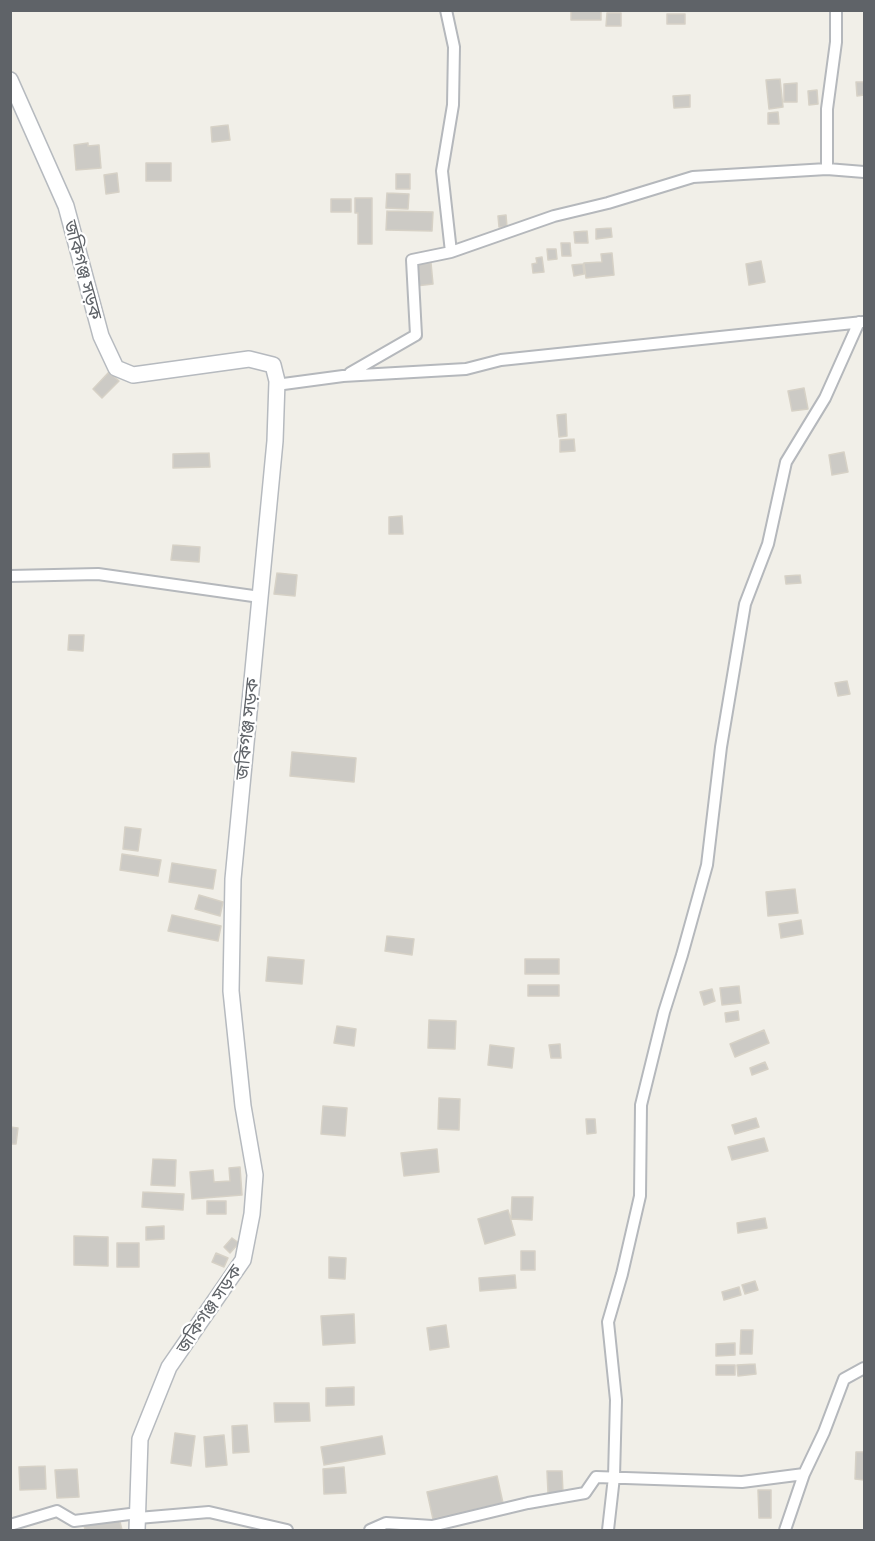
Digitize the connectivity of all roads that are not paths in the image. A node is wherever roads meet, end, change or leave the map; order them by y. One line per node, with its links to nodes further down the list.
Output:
1 (446, 10): 6 (street)
2 (836, 10): 4 (street)
3 (10, 80): 8 (main road, জকিগঞ্জ সড়ক)
4 (827, 169): 5 (street); 6 (street)
5 (864, 172)
6 (451, 252): 8 (street)
7 (862, 322): 8 (street); 13 (street)
8 (277, 383): 10 (main road, জকিগঞ্জ সড়ক)
9 (10, 576): 10 (street)
10 (260, 597): 14 (main road, জকিগঞ্জ সড়ক)
11 (864, 1368): 12 (street)
12 (804, 1474): 13 (street); 19 (street)
13 (614, 1477): 17 (street); 18 (street)
14 (138, 1520): 15 (street); 16 (street)
15 (10, 1525)
16 (287, 1530)
17 (370, 1530)
18 (608, 1530)
19 (785, 1530)

